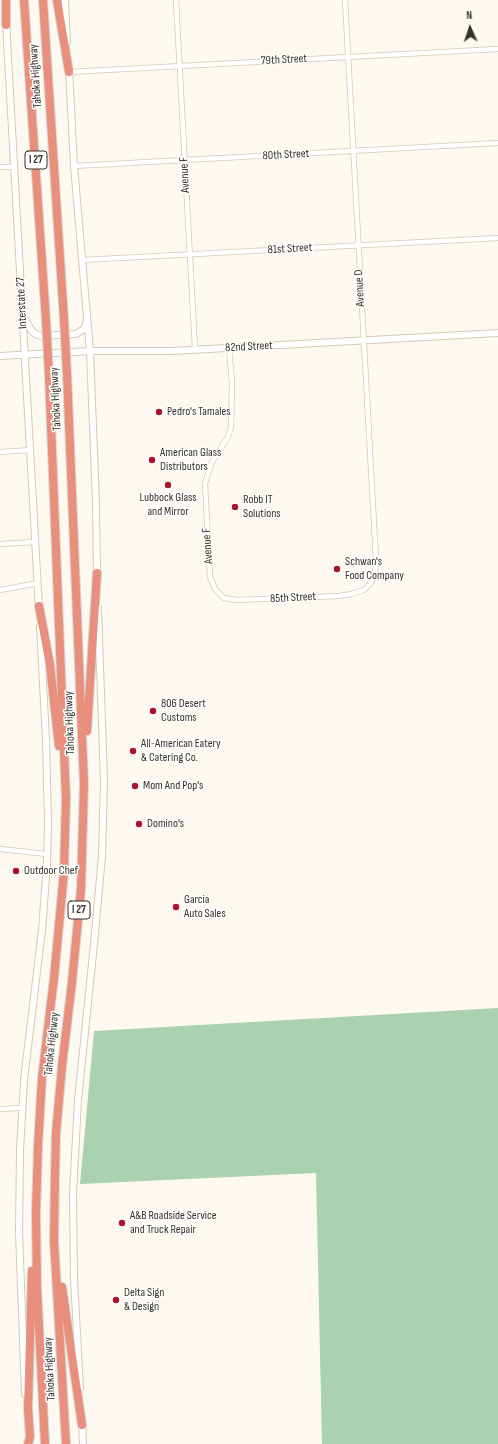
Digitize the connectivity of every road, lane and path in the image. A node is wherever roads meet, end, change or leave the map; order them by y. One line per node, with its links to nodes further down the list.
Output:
1 (5, 0): 8 (highway)
2 (24, 0): 43 (highway, Tahoka Highway / I 27, bridge)
3 (43, 0): 42 (highway, Tahoka Highway / I 27, bridge)
4 (57, 0): 12 (highway)
5 (65, 0): 12 (main road)
6 (176, 0): 11 (street, Avenue F)
7 (345, 0): 10 (street, Avenue D)
8 (6, 25): 18 (main road, Interstate 27)
9 (498, 49): 10 (street, 79th Street)
10 (348, 57): 11 (street, 79th Street); 14 (street, Avenue D)
11 (179, 66): 12 (street, 79th Street); 15 (street, Avenue F)
12 (69, 72): 16 (main road)
13 (498, 143): 14 (street, 80th Street)
14 (353, 151): 15 (street, 80th Street); 20 (street, Avenue D)
15 (184, 160): 16 (street, 80th Street); 21 (street, Avenue F)
16 (74, 166): 22 (main road)
17 (0, 167): 18 (street)
18 (14, 167): 23 (main road, Interstate 27)
19 (498, 238): 20 (street, 81st Street)
20 (358, 246): 21 (street, 81st Street); 26 (street, Avenue D)
21 (190, 255): 22 (street, 81st Street); 28 (street, Avenue F)
22 (82, 260): 24 (main road)
23 (23, 317): 24 (main road); 30 (main road, Interstate 27)
24 (88, 318): 29 (main road)
25 (498, 333): 26 (main road, 82nd Street)
26 (363, 341): 27 (main road, 82nd Street); 37 (street, Avenue D)
27 (229, 348): 28 (main road, 82nd Street); 38 (street, Avenue F)
28 (195, 350): 29 (main road, 82nd Street)
29 (90, 351): 30 (main road, 82nd Street); 36 (main road)
30 (25, 354): 31 (main road, 82nd Street); 32 (main road, Interstate 27)
31 (0, 356)
32 (31, 450): 33 (street); 34 (main road, Interstate 27)
33 (0, 452)
34 (35, 542): 35 (street); 39 (main road, Interstate 27)
35 (0, 544)
36 (97, 573): 42 (highway); 50 (main road)
37 (375, 576): 38 (street, 85th Street)
38 (212, 582)
39 (38, 584): 40 (street); 41 (main road, Interstate 27)
40 (0, 590)
41 (39, 606): 43 (highway); 45 (main road, Tahoka Highway)
42 (84, 774): 49 (highway, Tahoka Highway / I 27)
43 (65, 777): 48 (highway, Tahoka Highway / I 27)
44 (0, 849): 45 (street)
45 (47, 854): 46 (main road, Tahoka Highway)
46 (22, 1108): 47 (street); 51 (main road, Tahoka Highway)
47 (0, 1109)
48 (36, 1218): 51 (highway); 52 (highway, Tahoka Highway / I 27)
49 (54, 1233): 50 (highway); 53 (highway, Tahoka Highway / I 27)
50 (82, 1425): 54 (main road)
51 (28, 1444)
52 (45, 1444)
53 (66, 1444)
54 (83, 1444)

